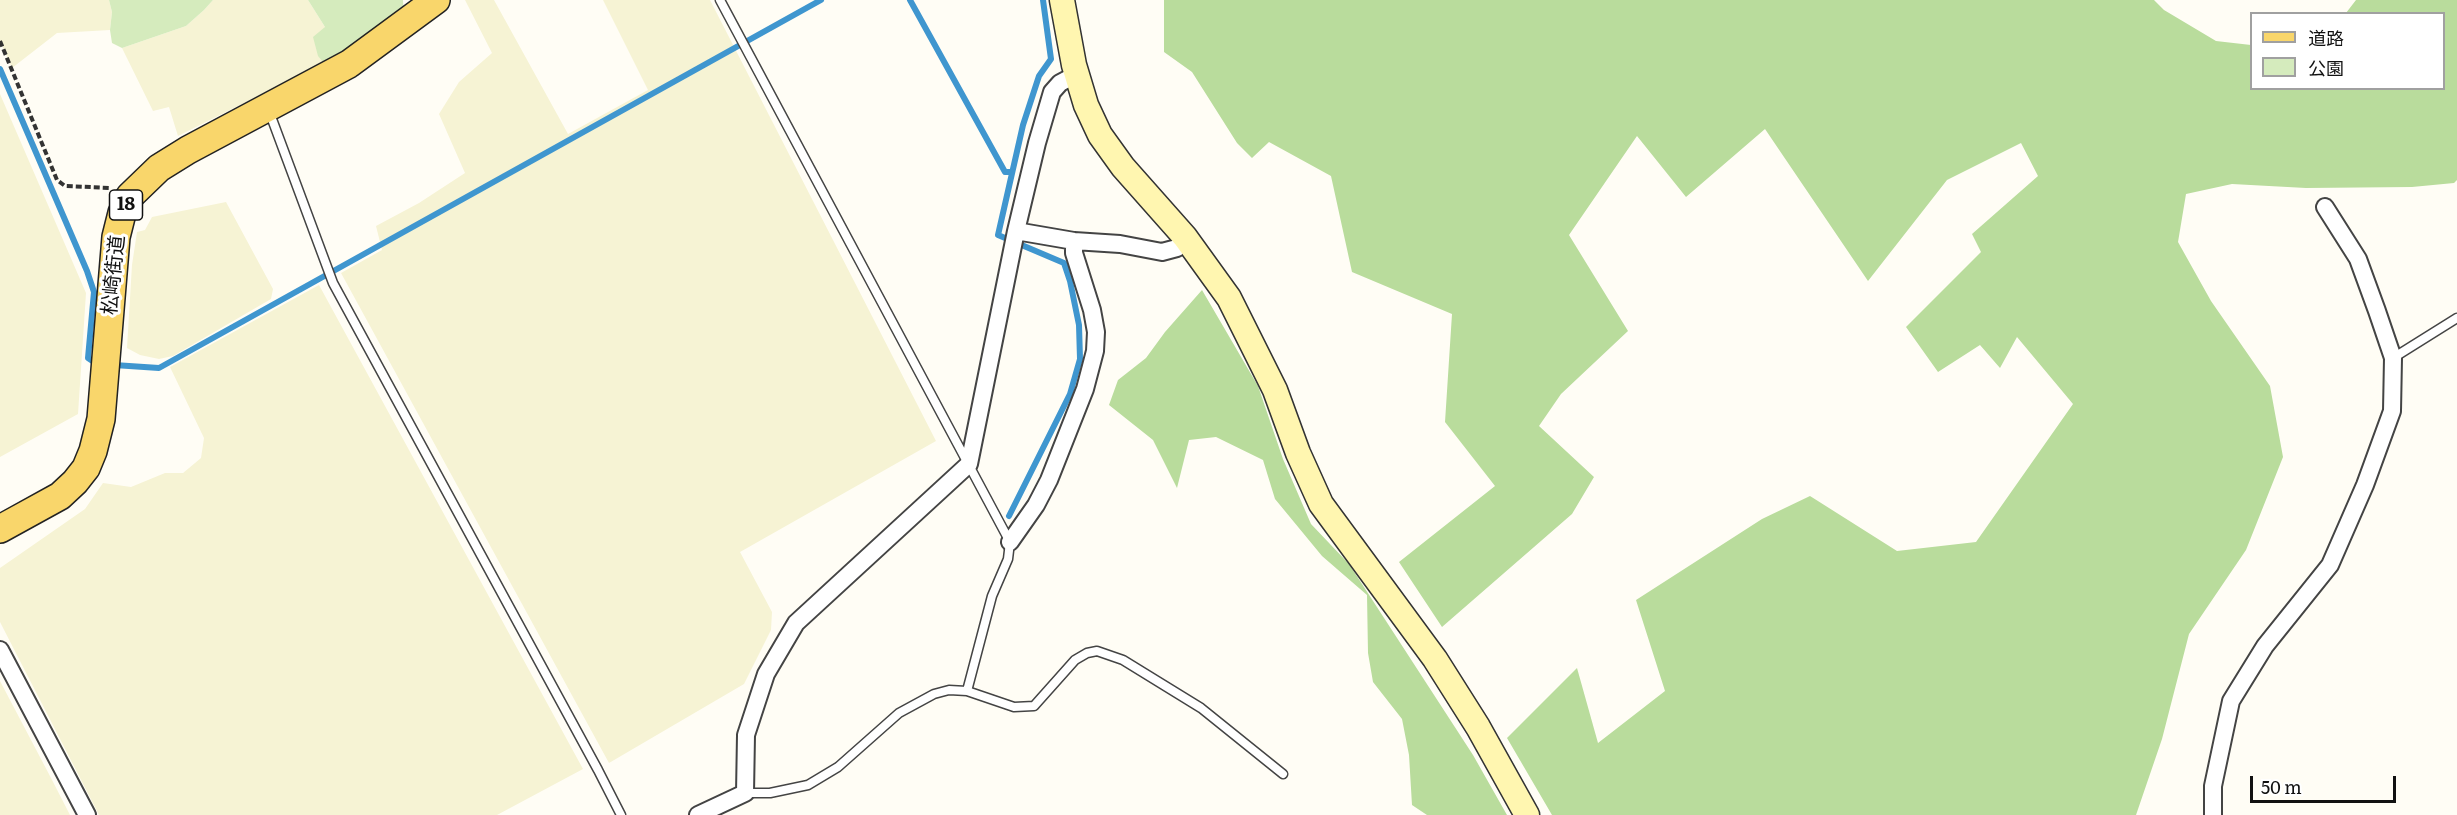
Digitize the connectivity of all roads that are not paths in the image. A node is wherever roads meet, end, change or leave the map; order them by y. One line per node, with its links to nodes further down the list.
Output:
1 (435, 0): 5 (main road, 松崎街道 / 18)
2 (720, 0): 12 (lane)
3 (1062, 0): 4 (street)
4 (1077, 74): 7 (street); 8 (street)
5 (267, 107): 13 (main road, 松崎街道 / 18); 20 (lane)
6 (2325, 207): 11 (street)
7 (1016, 231): 9 (street); 12 (street)
8 (1185, 237): 9 (street); 22 (street)
9 (1074, 241): 14 (street)
10 (2457, 318): 11 (lane)
11 (2392, 358): 23 (street)
12 (969, 464): 14 (lane); 18 (street)
13 (0, 529)
14 (1010, 542): 16 (lane)
15 (0, 650): 19 (street)
16 (967, 691): 17 (lane); 18 (lane)
17 (1283, 774)
18 (745, 793): 21 (street)
19 (87, 815)
20 (621, 815)
21 (698, 815)
22 (1527, 815)
23 (2213, 815)

